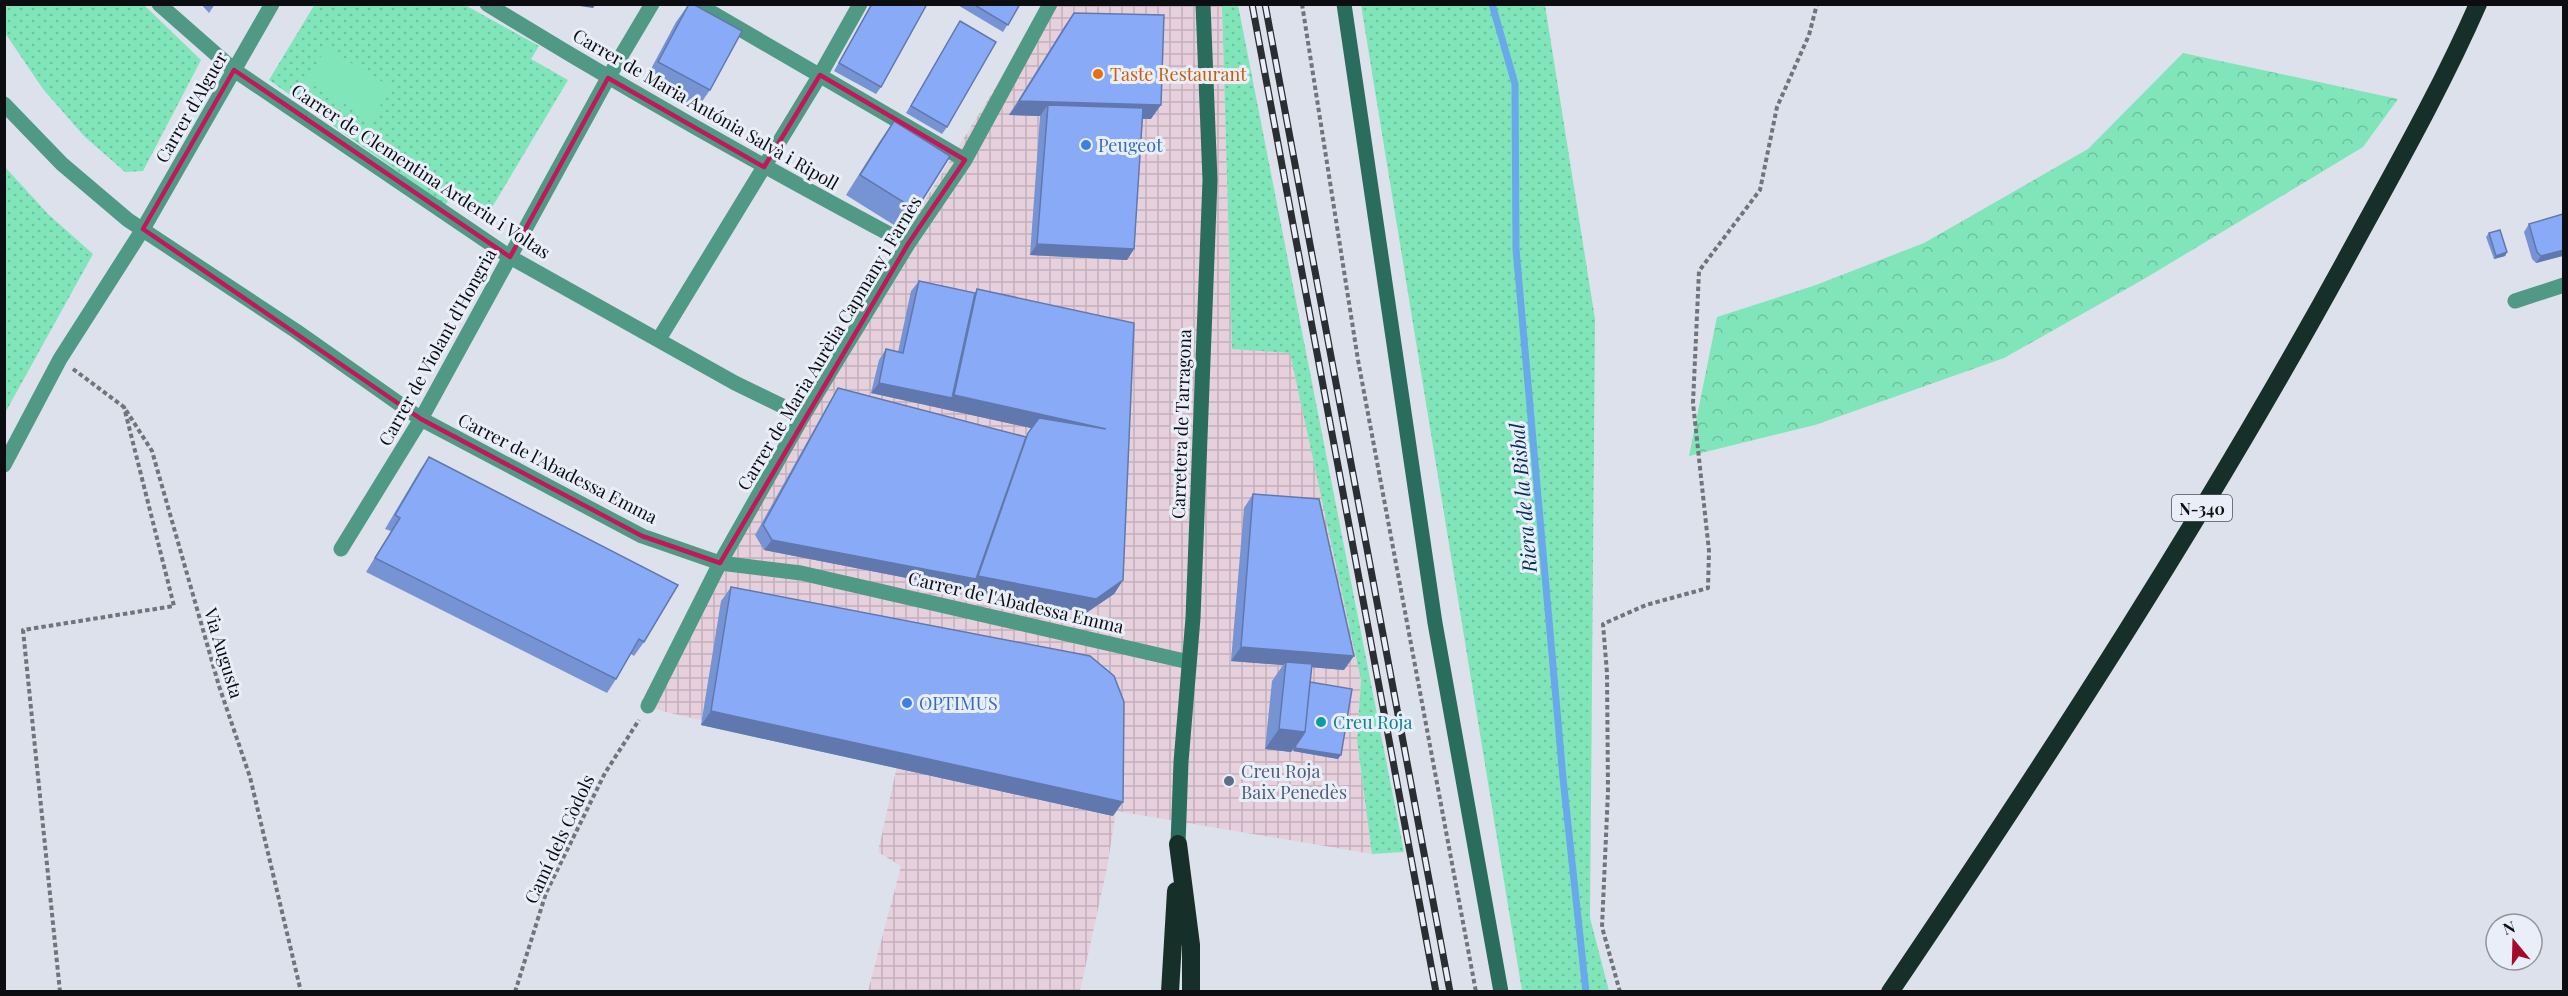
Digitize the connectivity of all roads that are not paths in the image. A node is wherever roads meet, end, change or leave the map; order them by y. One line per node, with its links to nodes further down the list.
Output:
1 (159, 4): 11 (street, Carrer de Clementina Arderiu i Voltas)
2 (272, 4): 11 (street, Carrer d'Alguer)
3 (487, 4): 13 (street, Carrer de Maria Antónia Salvà i Ripoll)
4 (652, 4): 13 (street, Carrer de Violant d'Hongria)
5 (697, 4): 12 (street)
6 (860, 4): 12 (street)
7 (1050, 4): 15 (street, Carrer de Maria Aurèlia Capmany i Farnès)
8 (1203, 4): 28 (street, Carretera de Tarragona)
9 (1344, 4): 33 (street)
10 (2478, 4): 34 (highway, N-340)
11 (234, 70): 17 (street, Carrer d'Alguer); 19 (street, Carrer de Clementina Arderiu i Voltas)
12 (820, 75): 15 (street); 16 (street)
13 (608, 78): 16 (street, Carrer de Maria Antónia Salvà i Ripoll); 19 (street, Carrer de Violant d'Hongria)
14 (4, 104): 17 (street, Carrer de l'Abadessa Emma)
15 (966, 160): 18 (street, Carrer de Maria Aurèlia Capmany i Farnès)
16 (764, 167): 18 (street, Carrer de Maria Antónia Salvà i Ripoll); 22 (street)
17 (143, 229): 24 (street, Carrer de l'Abadessa Emma); 25 (street, Carrer d'Alguer)
18 (908, 244): 23 (street, Carrer de Maria Aurèlia Capmany i Farnès)
19 (510, 257): 22 (street, Carrer de Clementina Arderiu i Voltas); 24 (street, Carrer de Violant d'Hongria)
20 (2564, 285): 21 (street)
21 (2515, 301)
22 (659, 339): 23 (street, Carrer de Clementina Arderiu i Voltas)
23 (803, 416): 27 (street, Carrer de Maria Aurèlia Capmany i Farnès)
24 (421, 419): 26 (street, Carrer de Violant d'Hongria); 27 (street, Carrer de l'Abadessa Emma)
25 (4, 465)
26 (340, 549)
27 (720, 562): 28 (street, Carrer de l'Abadessa Emma); 29 (street, Carrer de Maria Aurèlia Capmany i Farnès)
28 (1189, 662): 30 (street, Carretera de Tarragona)
29 (648, 706)
30 (1178, 844): 31 (highway); 32 (highway)
31 (1170, 992)
32 (1191, 992)
33 (1501, 992)
34 (1890, 992)

